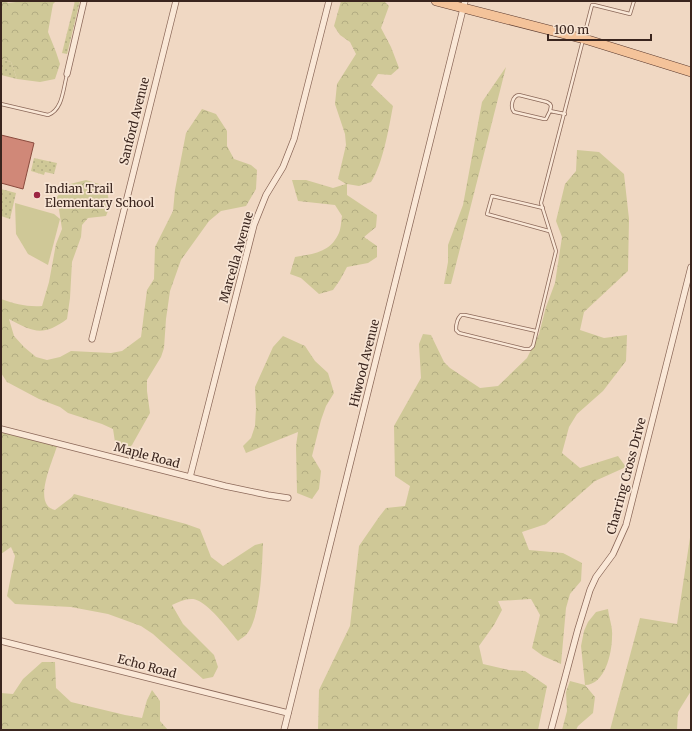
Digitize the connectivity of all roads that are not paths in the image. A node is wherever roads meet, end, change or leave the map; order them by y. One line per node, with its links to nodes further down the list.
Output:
1 (84, 1): 9 (street)
2 (176, 1): 17 (street, Sanford Avenue)
3 (329, 1): 19 (street, Marcella Avenue)
4 (436, 1): 6 (main road)
5 (634, 1): 7 (lane)
6 (464, 5): 7 (main road); 22 (street, Hiwood Avenue)
7 (583, 39): 8 (main road); 12 (lane)
8 (691, 72)
9 (67, 74): 10 (lane)
10 (1, 104)
11 (550, 111): 11 (lane); 12 (lane)
12 (565, 114): 13 (lane)
13 (543, 208): 14 (lane); 14 (lane)
14 (550, 231): 16 (lane)
15 (691, 267): 24 (street, Charring Cross Drive)
16 (536, 331): 16 (lane)
17 (92, 339)
18 (1, 429): 19 (street, Maple Road)
19 (190, 477): 20 (street, Maple Road)
20 (288, 498)
21 (1, 640): 22 (street, Echo Road)
22 (288, 713): 23 (street, Hiwood Avenue)
23 (284, 730)
24 (551, 730)

